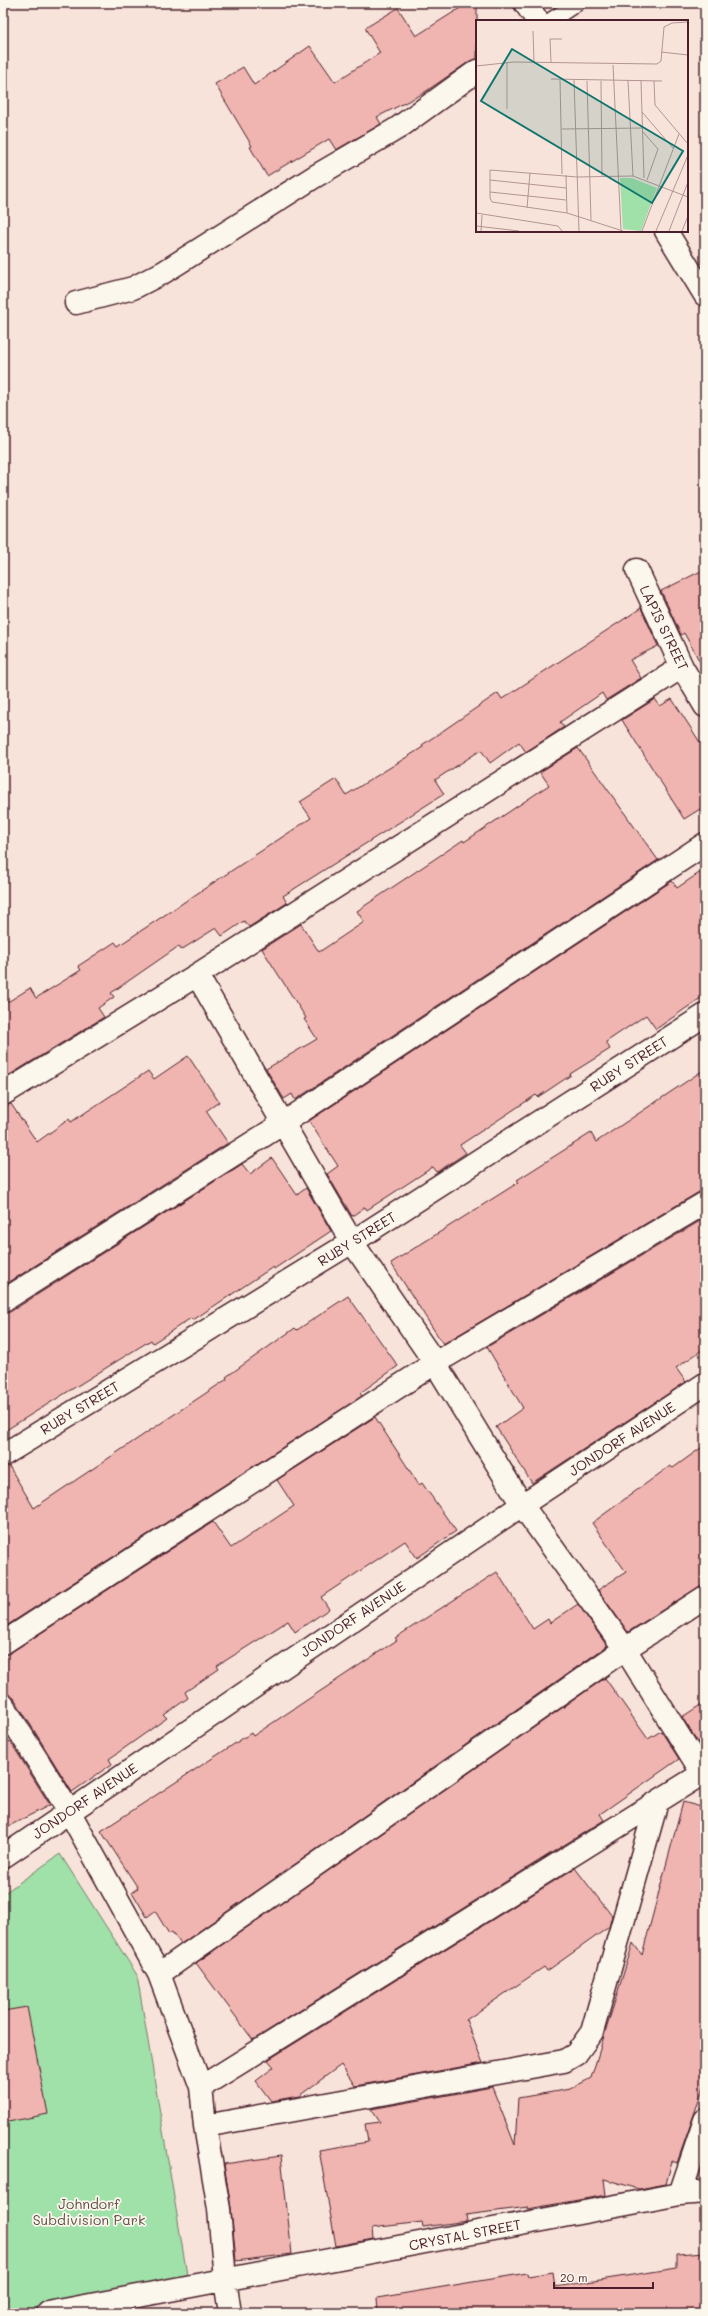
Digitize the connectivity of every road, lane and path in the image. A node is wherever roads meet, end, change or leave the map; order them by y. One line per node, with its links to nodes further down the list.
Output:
1 (525, 3): 3 (street)
2 (577, 3): 4 (lane)
3 (537, 20)
4 (552, 20)
5 (476, 73): 8 (street)
6 (667, 232): 7 (street)
7 (705, 294)
8 (76, 303)
9 (637, 570): 10 (street, LAPIS STREET)
10 (682, 667): 11 (street, LAPIS STREET); 13 (street)
11 (705, 706)
12 (705, 844): 16 (street)
13 (197, 975): 15 (street); 16 (street)
14 (705, 1015): 18 (street, RUBY STREET)
15 (3, 1094)
16 (282, 1124): 18 (street); 19 (street)
17 (705, 1203): 20 (street)
18 (352, 1242): 20 (street); 22 (street, RUBY STREET)
19 (3, 1301)
20 (435, 1363): 23 (street); 25 (street)
21 (705, 1384): 23 (street, JONDORF AVENUE)
22 (3, 1455)
23 (522, 1505): 26 (street); 30 (street, JONDORF AVENUE)
24 (705, 1596): 26 (street)
25 (3, 1643)
26 (625, 1649): 28 (street); 32 (street)
27 (3, 1705): 30 (street)
28 (704, 1773): 29 (street)
29 (657, 1802): 33 (street); 35 (street)
30 (69, 1811): 31 (street, JONDORF AVENUE); 32 (street)
31 (3, 1857)
32 (159, 1974): 33 (street)
33 (202, 2087): 35 (street)
34 (705, 2120): 37 (street)
35 (205, 2126): 38 (street)
36 (705, 2192): 37 (street, CRYSTAL STREET)
37 (680, 2194): 38 (street, CRYSTAL STREET)
38 (225, 2280): 39 (street, CRYSTAL STREET); 40 (street)
39 (48, 2313)
40 (230, 2313)

